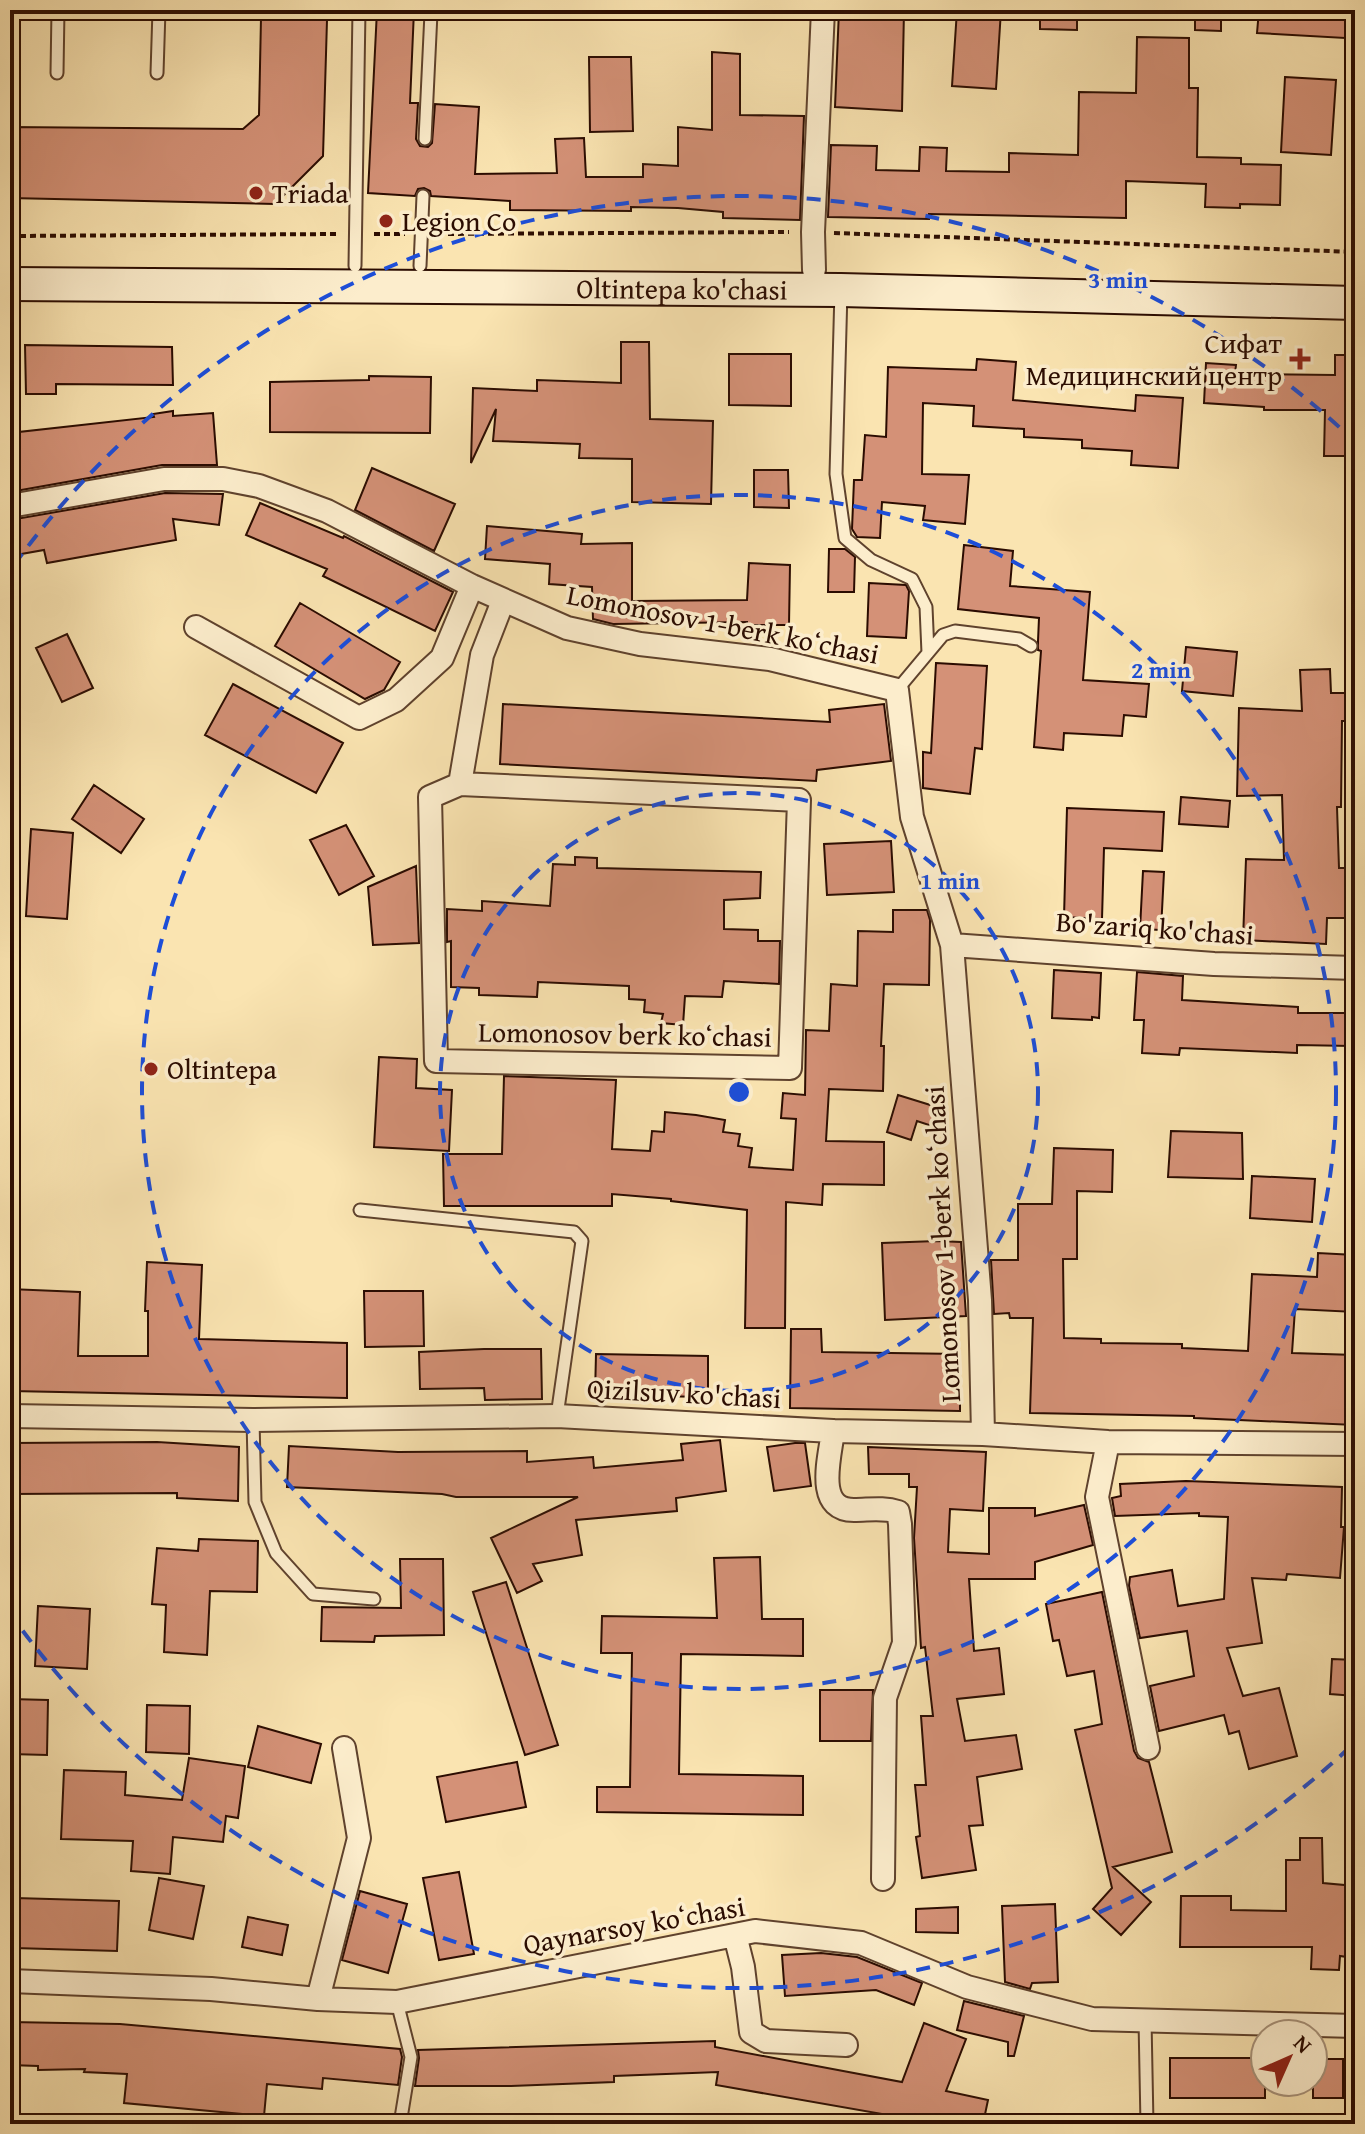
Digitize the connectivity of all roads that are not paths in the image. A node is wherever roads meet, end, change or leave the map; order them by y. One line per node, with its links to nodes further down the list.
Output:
1 (58, 10): 6 (lane)
2 (159, 10): 7 (lane)
3 (359, 10): 11 (lane)
4 (823, 10): 14 (street)
5 (431, 13): 8 (lane)
6 (57, 73)
7 (157, 73)
8 (425, 139)
9 (423, 196): 12 (lane)
10 (10, 263): 11 (main road, Oltintepa ko'chasi)
11 (355, 266): 12 (main road, Oltintepa ko'chasi)
12 (420, 266): 14 (main road, Oltintepa ko'chasi)
13 (1355, 281): 14 (main road, Oltintepa ko'chasi)
14 (823, 283): 15 (main road, Oltintepa ko'chasi); 16 (main road, Oltintepa ko'chasi); 22 (lane)
15 (10, 284)
16 (1355, 303)
17 (10, 506): 18 (street, Lomonosov 1-berk koʻchasi)
18 (472, 586): 19 (street, Lomonosov 1-berk koʻchasi); 20 (street)
19 (503, 601): 23 (street, Lomonosov 1-berk koʻchasi); 24 (street)
20 (196, 627)
21 (1031, 646): 22 (lane)
22 (928, 653): 23 (lane)
23 (897, 690): 25 (street, Lomonosov 1-berk koʻchasi)
24 (460, 784): 24 (street, Lomonosov berk koʻchasi)
25 (952, 945): 26 (street, Bo'zariq ko'chasi); 32 (street, Lomonosov 1-berk koʻchasi)
26 (1355, 968)
27 (360, 1210): 29 (lane)
28 (10, 1416): 30 (street, Qizilsuv ko'chasi)
29 (557, 1416): 30 (street, Qizilsuv ko'chasi); 31 (street, Qizilsuv ko'chasi)
30 (253, 1420): 35 (lane)
31 (833, 1431): 32 (street, Qizilsuv ko'chasi); 38 (street)
32 (983, 1434): 33 (street, Qizilsuv ko'chasi)
33 (1108, 1442): 34 (street, Qizilsuv ko'chasi); 37 (street)
34 (1355, 1444)
35 (374, 1599)
36 (344, 1748): 41 (street)
37 (1148, 1748)
38 (883, 1879)
39 (735, 1935): 42 (street, Qaynarsoy koʻchasi); 43 (street, Qaynarsoy koʻchasi); 45 (street)
40 (10, 1981): 41 (street, Qaynarsoy koʻchasi)
41 (318, 1999): 42 (street, Qaynarsoy koʻchasi)
42 (397, 2002): 46 (lane)
43 (1145, 2020): 44 (street, Qaynarsoy koʻchasi); 47 (lane)
44 (1355, 2026)
45 (846, 2045)
46 (400, 2124)
47 (1147, 2124)

